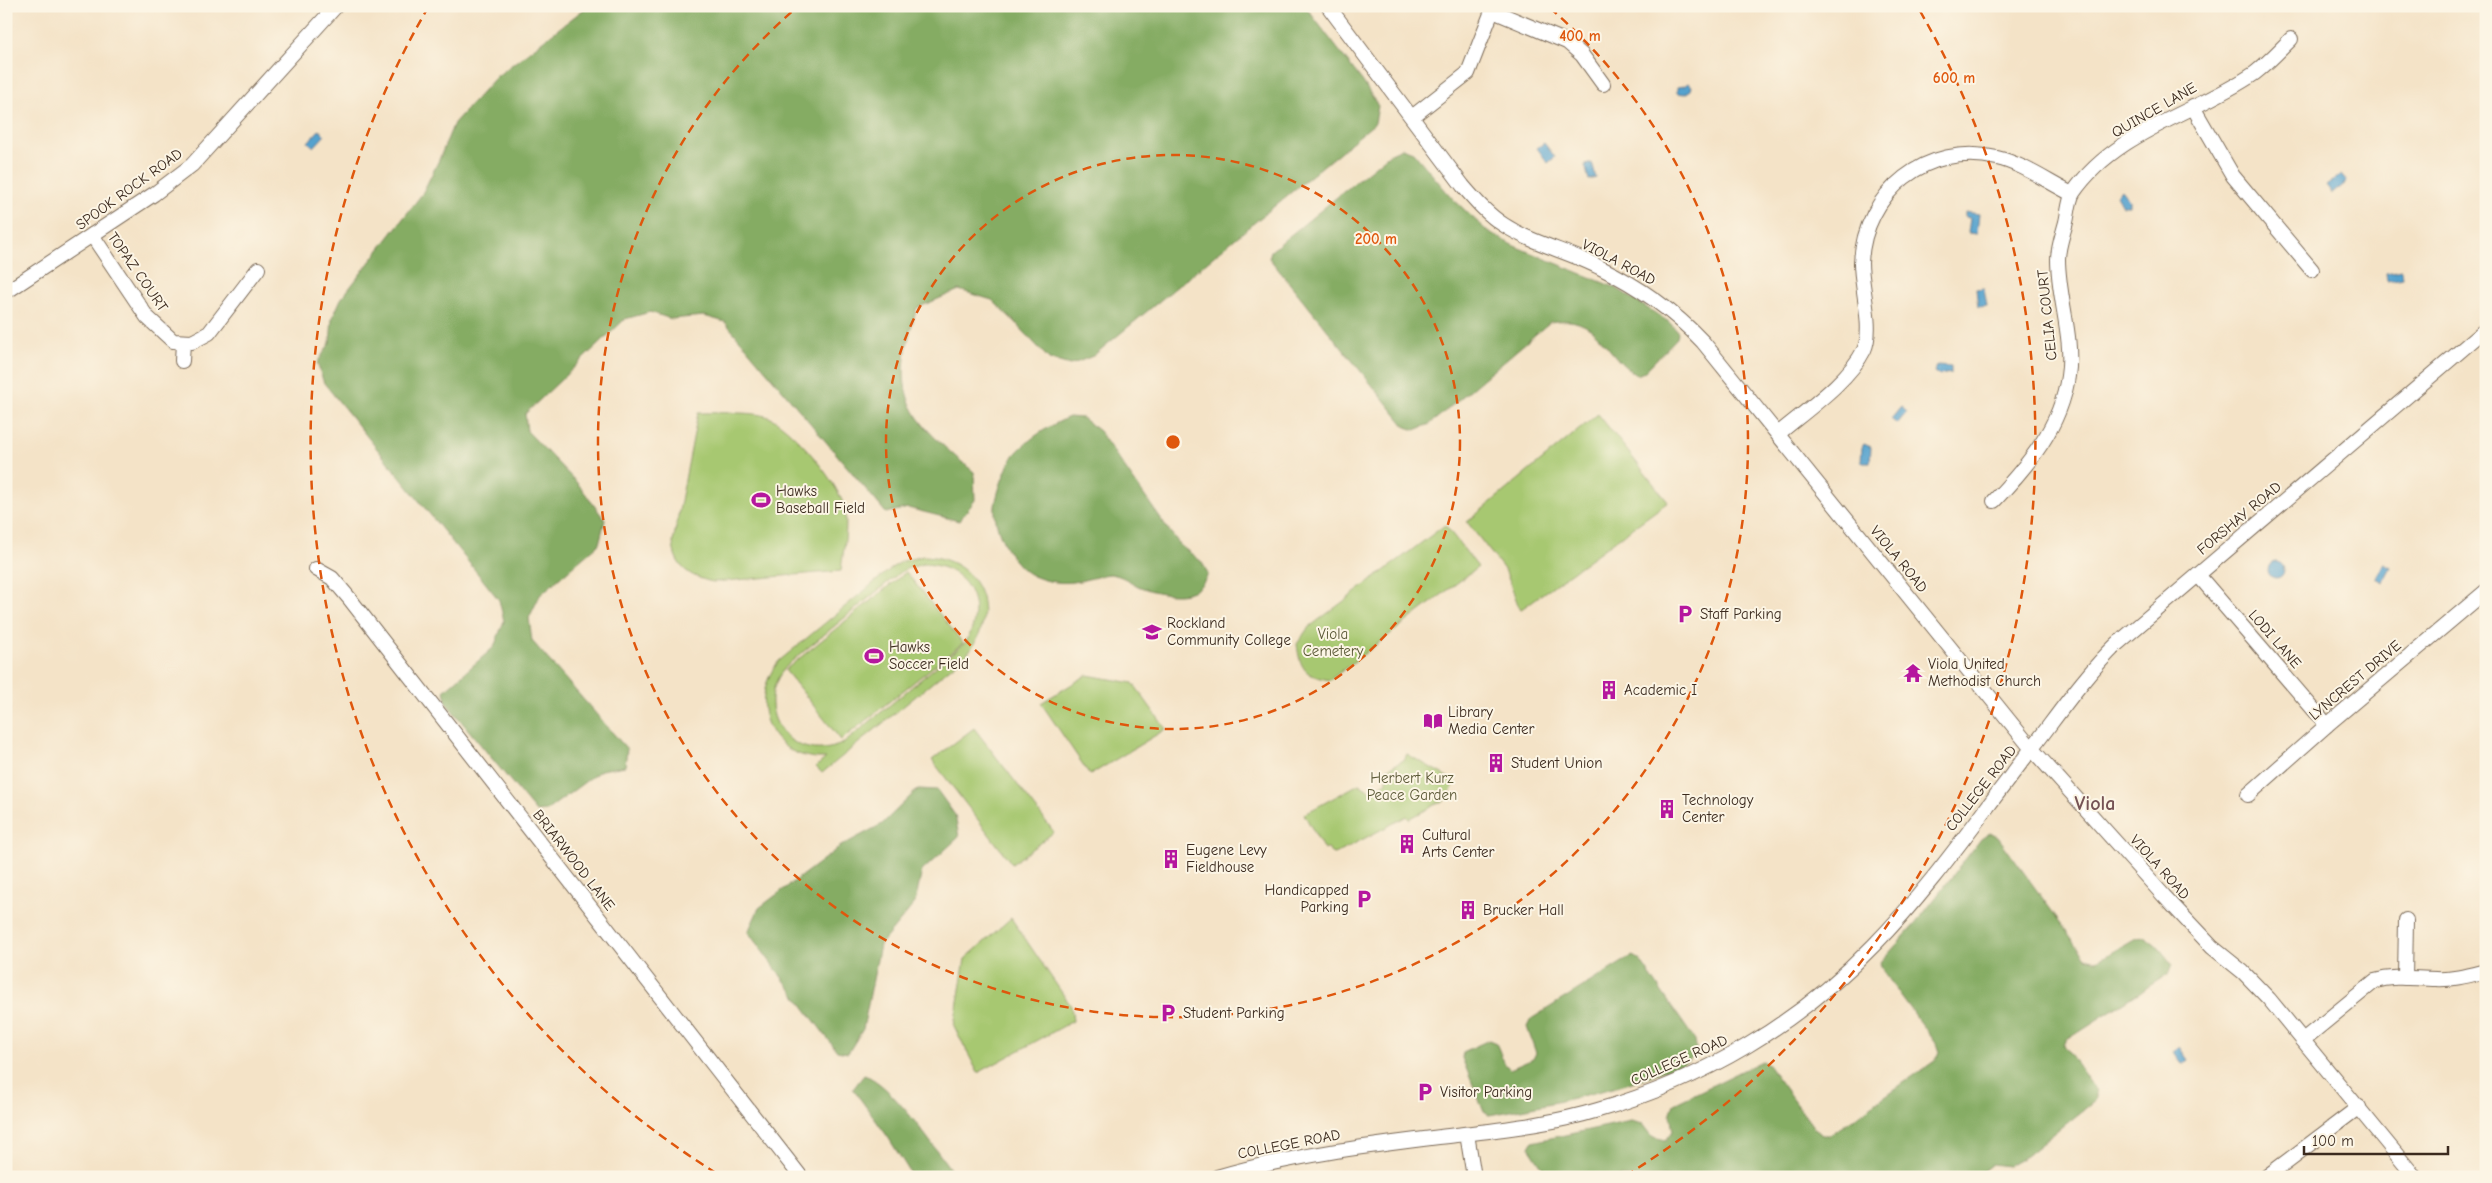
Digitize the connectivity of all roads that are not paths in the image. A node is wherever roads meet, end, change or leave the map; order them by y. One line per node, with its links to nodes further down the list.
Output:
1 (336, 6): 9 (street, SPOOK ROCK ROAD)
2 (1328, 6): 7 (street, VIOLA ROAD)
3 (1494, 9): 5 (street); 7 (street)
4 (2291, 39): 6 (street, QUINCE LANE)
5 (1603, 84)
6 (2193, 107): 8 (street, QUINCE LANE); 11 (street)
7 (1412, 118): 16 (street, VIOLA ROAD)
8 (2072, 194): 16 (street); 17 (street, CELIA COURT)
9 (92, 235): 12 (street, SPOOK ROCK ROAD); 14 (street, TOPAZ COURT)
10 (258, 268): 14 (street)
11 (2312, 270)
12 (6, 292)
13 (2486, 329): 19 (street, FORSHAY ROAD)
14 (183, 342): 15 (street)
15 (182, 361)
16 (1778, 434): 22 (street, VIOLA ROAD)
17 (1994, 500)
18 (316, 568): 30 (street, BRIARWOOD LANE)
19 (2198, 575): 21 (street, LODI LANE); 22 (street, FORSHAY ROAD)
20 (2486, 591): 21 (street, LYNCREST DRIVE)
21 (2327, 725): 23 (street, LYNCREST DRIVE)
22 (2032, 749): 27 (street, VIOLA ROAD); 29 (street, COLLEGE ROAD)
23 (2248, 796)
24 (2406, 920): 26 (street)
25 (2486, 971): 26 (street)
26 (2405, 978): 27 (street)
27 (2303, 1040): 28 (street, VIOLA ROAD)
28 (2359, 1108): 33 (street); 34 (street, VIOLA ROAD)
29 (1467, 1134): 31 (street, COLLEGE ROAD); 32 (street)
30 (801, 1177)
31 (1217, 1177)
32 (1474, 1177)
33 (2266, 1177)
34 (2415, 1177)

